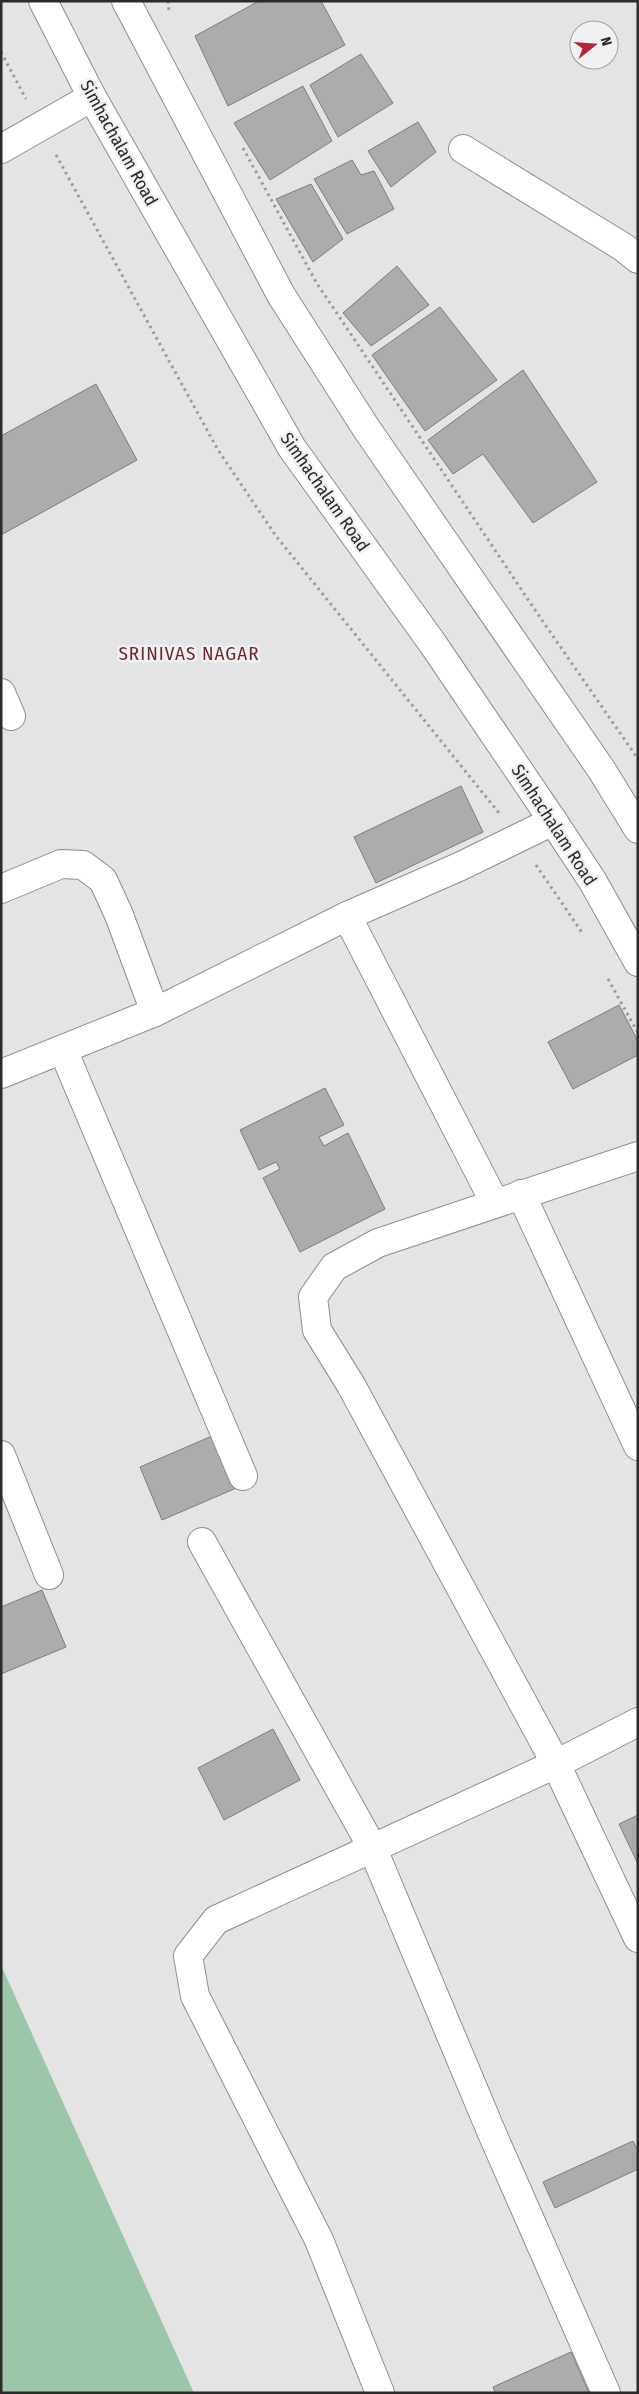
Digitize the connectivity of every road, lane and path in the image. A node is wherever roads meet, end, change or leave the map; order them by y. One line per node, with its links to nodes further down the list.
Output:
1 (43, 1): 6 (street, Simhachalam Road)
2 (126, 1): 14 (street)
3 (168, 1): 4 (path)
4 (173, 19)
5 (1, 52): 7 (path)
6 (92, 97): 7 (street); 13 (street, Simhachalam Road)
7 (40, 125): 9 (street); 15 (path)
8 (242, 146): 12 (path)
9 (1, 149)
10 (463, 149): 11 (street)
11 (633, 248)
12 (638, 759)
13 (553, 821): 15 (street); 19 (street, Simhachalam Road)
14 (638, 829)
15 (517, 838): 17 (street); 18 (path)
16 (1, 889): 21 (street)
17 (346, 916): 21 (street); 27 (street)
18 (587, 940)
19 (638, 962)
20 (605, 974): 22 (path)
21 (154, 1012): 23 (street)
22 (638, 1034)
23 (63, 1050): 24 (street); 30 (street)
24 (1, 1074)
25 (638, 1156): 26 (street)
26 (521, 1194): 27 (street); 28 (street)
27 (495, 1203): 34 (street)
28 (638, 1446)
29 (1, 1455): 32 (street)
30 (244, 1476)
31 (202, 1542): 35 (street)
32 (49, 1575)
33 (638, 1722): 34 (street)
34 (556, 1764): 35 (street); 36 (street)
35 (372, 1847): 37 (street); 38 (street)
36 (638, 1938)
37 (380, 2393)
38 (606, 2393)

